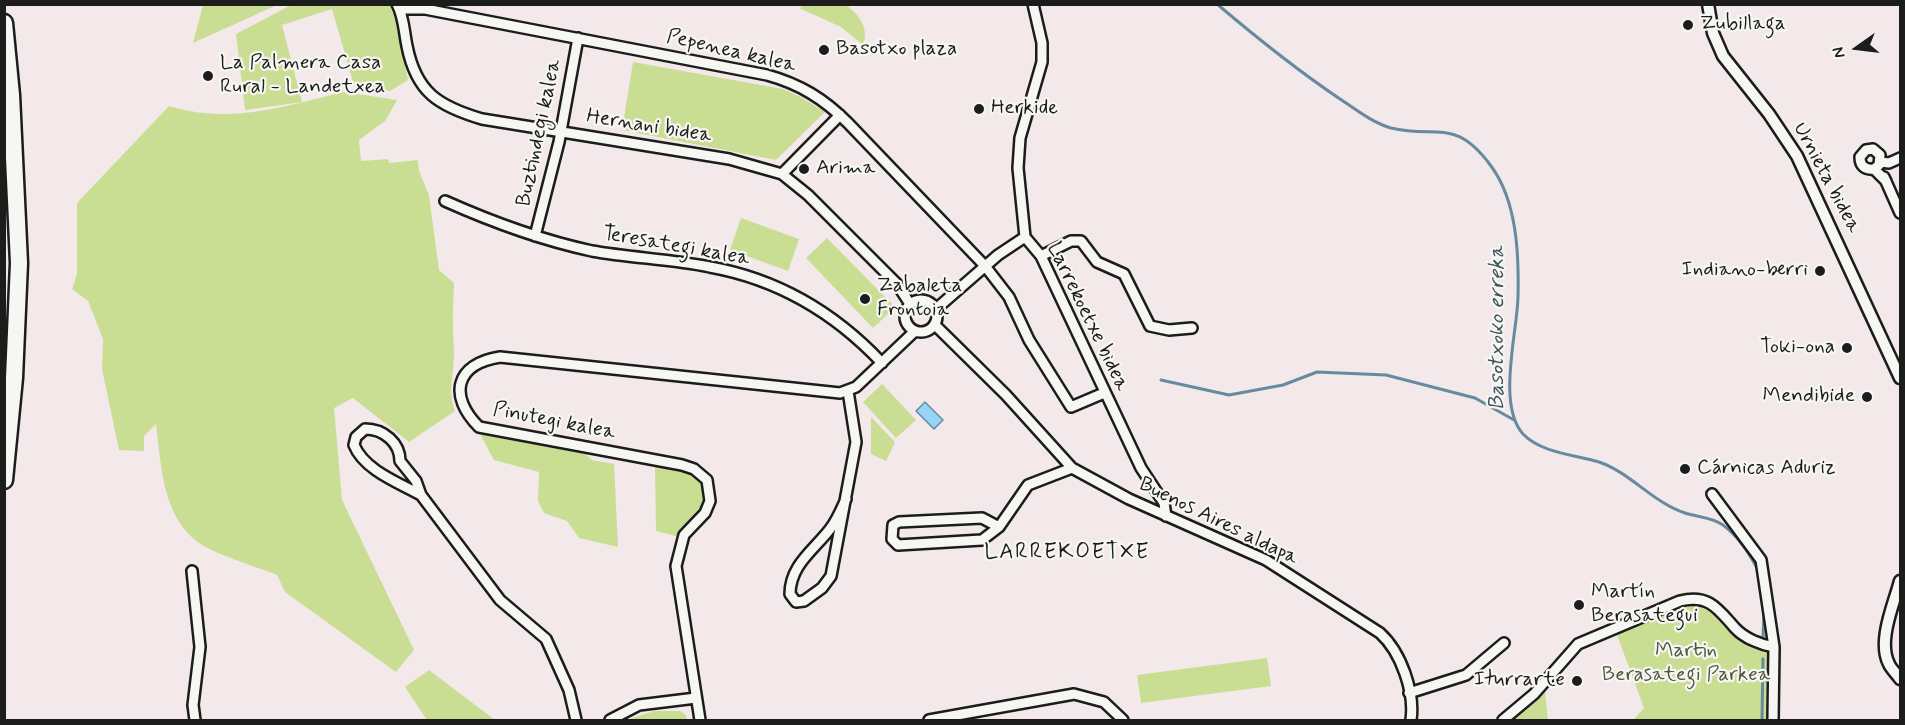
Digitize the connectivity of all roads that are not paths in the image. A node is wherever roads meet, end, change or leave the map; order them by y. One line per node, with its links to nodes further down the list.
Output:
1 (1033, 4): 13 (street)
2 (1708, 4): 22 (street, Urnieta bidea)
3 (399, 7): 5 (street, Pepenea kalea); 7 (street, Hernani bidea)
4 (4, 23): 26 (highway)
5 (578, 38): 6 (street, Pepenea kalea); 7 (street, Buztindegi kalea)
6 (840, 115): 9 (street); 15 (street, Pepenea kalea)
7 (561, 131): 9 (street, Hernani bidea); 12 (street, Buztindegi kalea)
8 (1900, 158): 11 (street)
9 (782, 174): 16 (street, Hernani bidea)
10 (445, 201): 12 (street, Teresategi kalea)
11 (1900, 213)
12 (535, 236): 21 (street, Teresategi kalea)
13 (1025, 237): 14 (street, Larrekoetxe bidea); 15 (street, Larrekoetxe bidea)
14 (1041, 256): 19 (street); 24 (street, Larrekoetxe bidea)
15 (985, 266): 17 (street, Larrekoetxe bidea); 24 (street, Pepenea kalea)
16 (910, 304): 17 (street); 20 (street, Hernani bidea)
17 (936, 309): 18 (street)
18 (935, 325): 20 (street); 25 (street, Buenos Aires aldapa)
19 (1192, 328)
20 (915, 331): 21 (street)
21 (882, 363): 23 (street)
22 (1900, 378)
23 (848, 391): 29 (street); 40 (street, Pinutegi kalea)
24 (1104, 393): 30 (street, Larrekoetxe bidea)
25 (1072, 468): 30 (street, Buenos Aires aldapa); 31 (street)
26 (4, 480)
27 (1712, 494): 37 (street)
28 (421, 495): 28 (street); 42 (street)
29 (846, 500): 32 (street); 33 (street)
30 (1166, 516): 39 (street, Buenos Aires aldapa)
31 (999, 527): 31 (street)
32 (820, 541): 33 (street); 33 (street)
33 (836, 550)
34 (192, 571): 41 (street)
35 (1900, 581): 38 (street)
36 (1504, 643): 39 (street)
37 (1774, 647): 48 (street); 49 (street)
38 (1900, 679)
39 (1409, 693): 47 (street, Buenos Aires aldapa)
40 (696, 698): 43 (street); 44 (street, Pinutegi kalea)
41 (195, 720)
42 (576, 720)
43 (610, 720)
44 (700, 720)
45 (929, 720): 46 (street)
46 (1123, 720)
47 (1411, 720)
48 (1503, 720)
49 (1773, 720)

